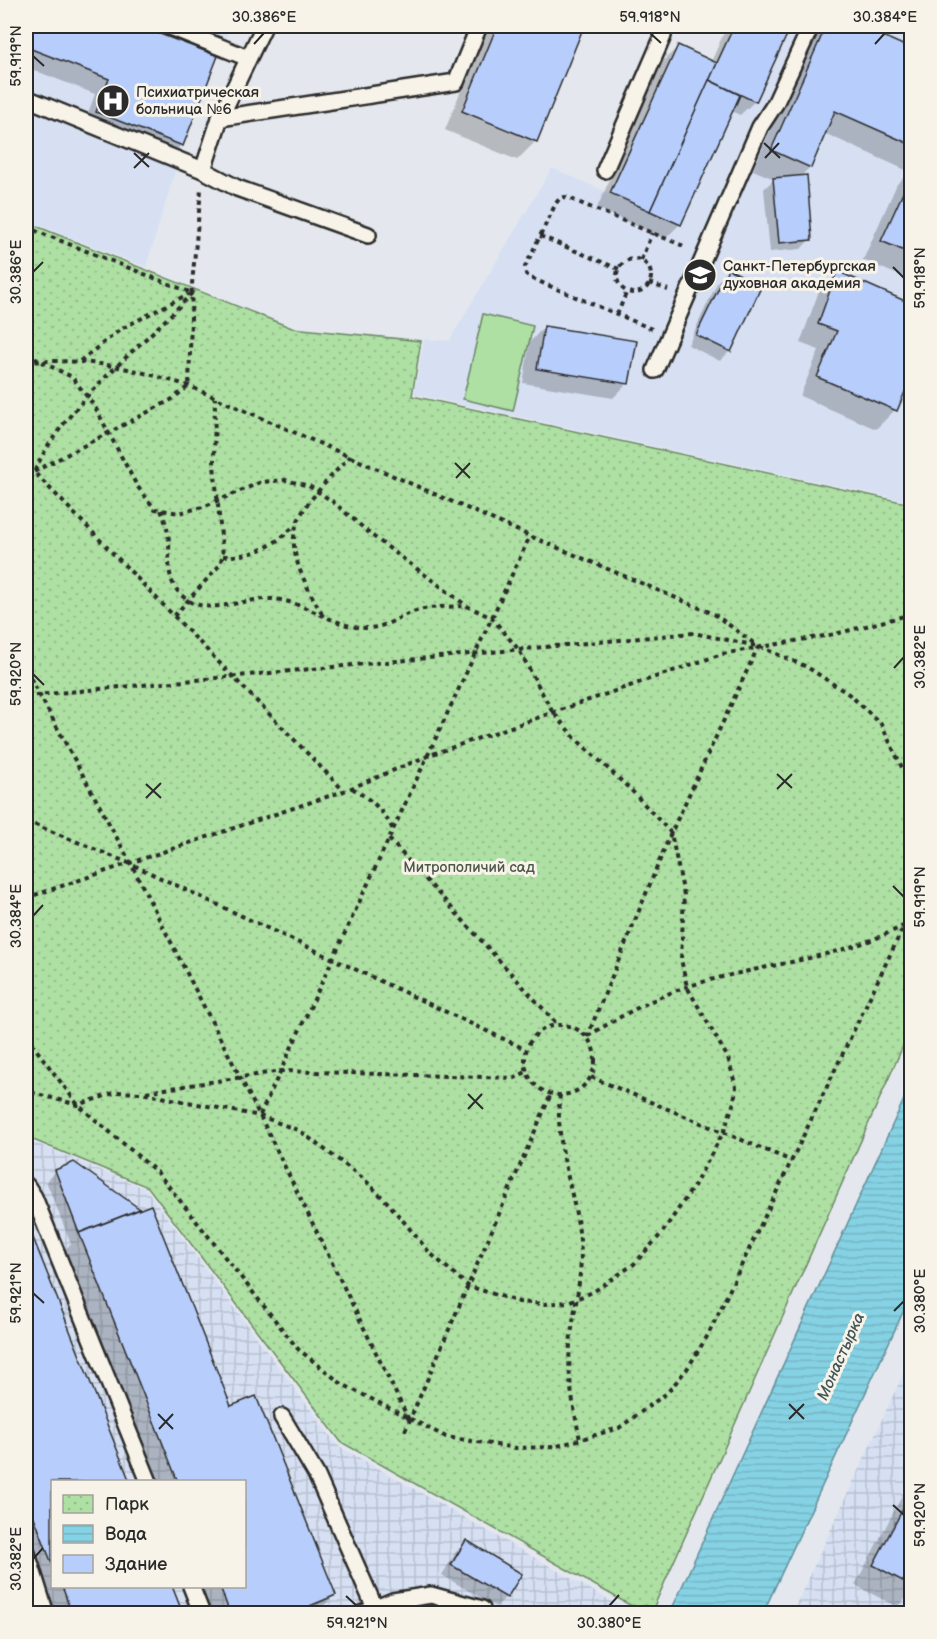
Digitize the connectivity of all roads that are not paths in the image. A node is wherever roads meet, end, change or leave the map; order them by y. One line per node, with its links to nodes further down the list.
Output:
1 (168, 26): 6 (lane)
2 (479, 26): 8 (lane)
3 (663, 26): 10 (lane)
4 (811, 26): 12 (lane)
5 (260, 27): 6 (lane)
6 (248, 58): 8 (lane)
7 (26, 98): 9 (lane)
8 (220, 118): 9 (lane)
9 (203, 170): 11 (lane)
10 (605, 170)
11 (368, 235)
12 (655, 370)
13 (26, 1185): 15 (lane)
14 (282, 1417): 19 (lane)
15 (148, 1480)
16 (26, 1550): 20 (lane)
17 (191, 1588): 21 (lane)
18 (482, 1610): 19 (lane)
19 (368, 1611)
20 (46, 1614)
21 (202, 1614)

